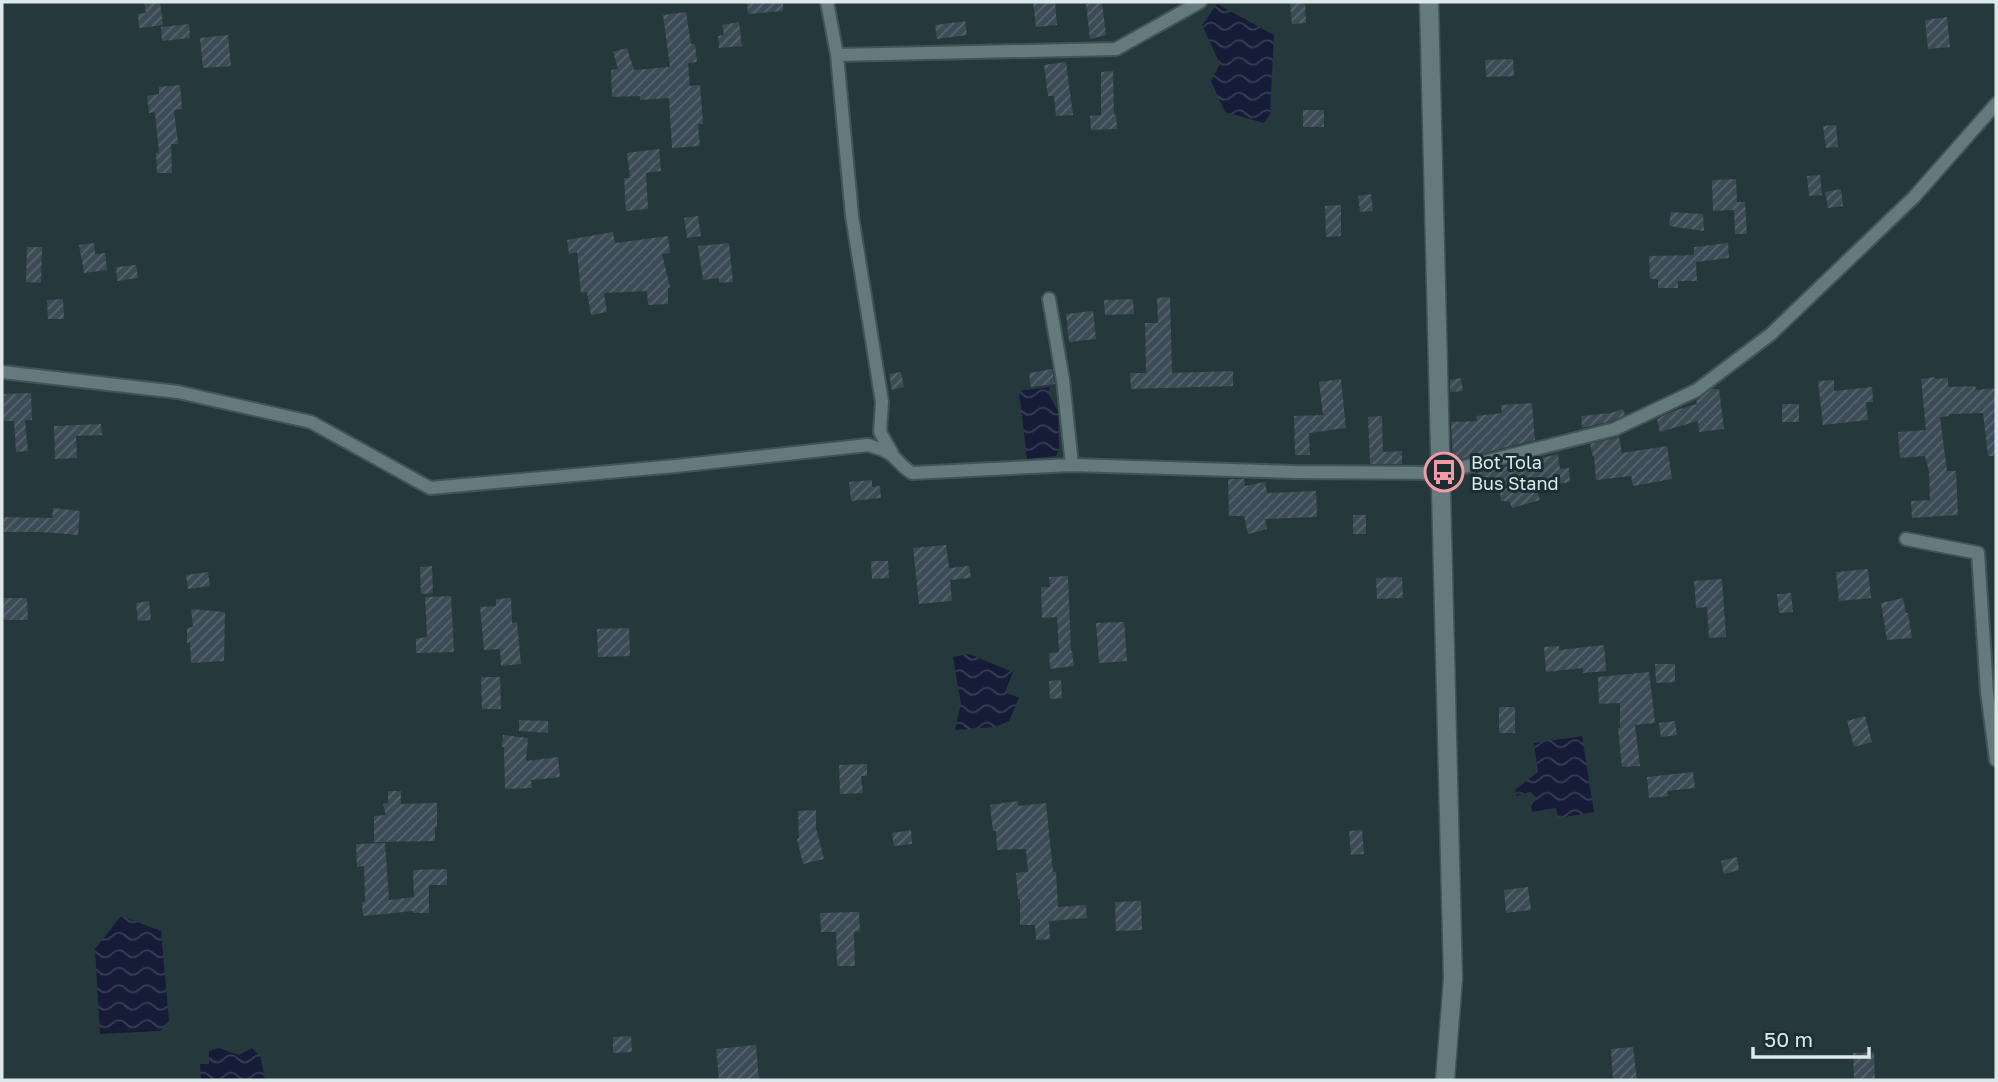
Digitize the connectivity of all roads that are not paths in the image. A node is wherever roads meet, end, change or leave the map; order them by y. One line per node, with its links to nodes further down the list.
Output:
1 (827, 2): 4 (street)
2 (1200, 2): 4 (street)
3 (1429, 2): 10 (main road)
4 (837, 55): 8 (street)
5 (1996, 104): 10 (street)
6 (1049, 299): 9 (street)
7 (2, 372): 8 (street)
8 (894, 457): 9 (street)
9 (1072, 465): 10 (street)
10 (1440, 473): 13 (main road)
11 (1906, 539): 12 (street)
12 (1996, 760)
13 (1445, 1080)

